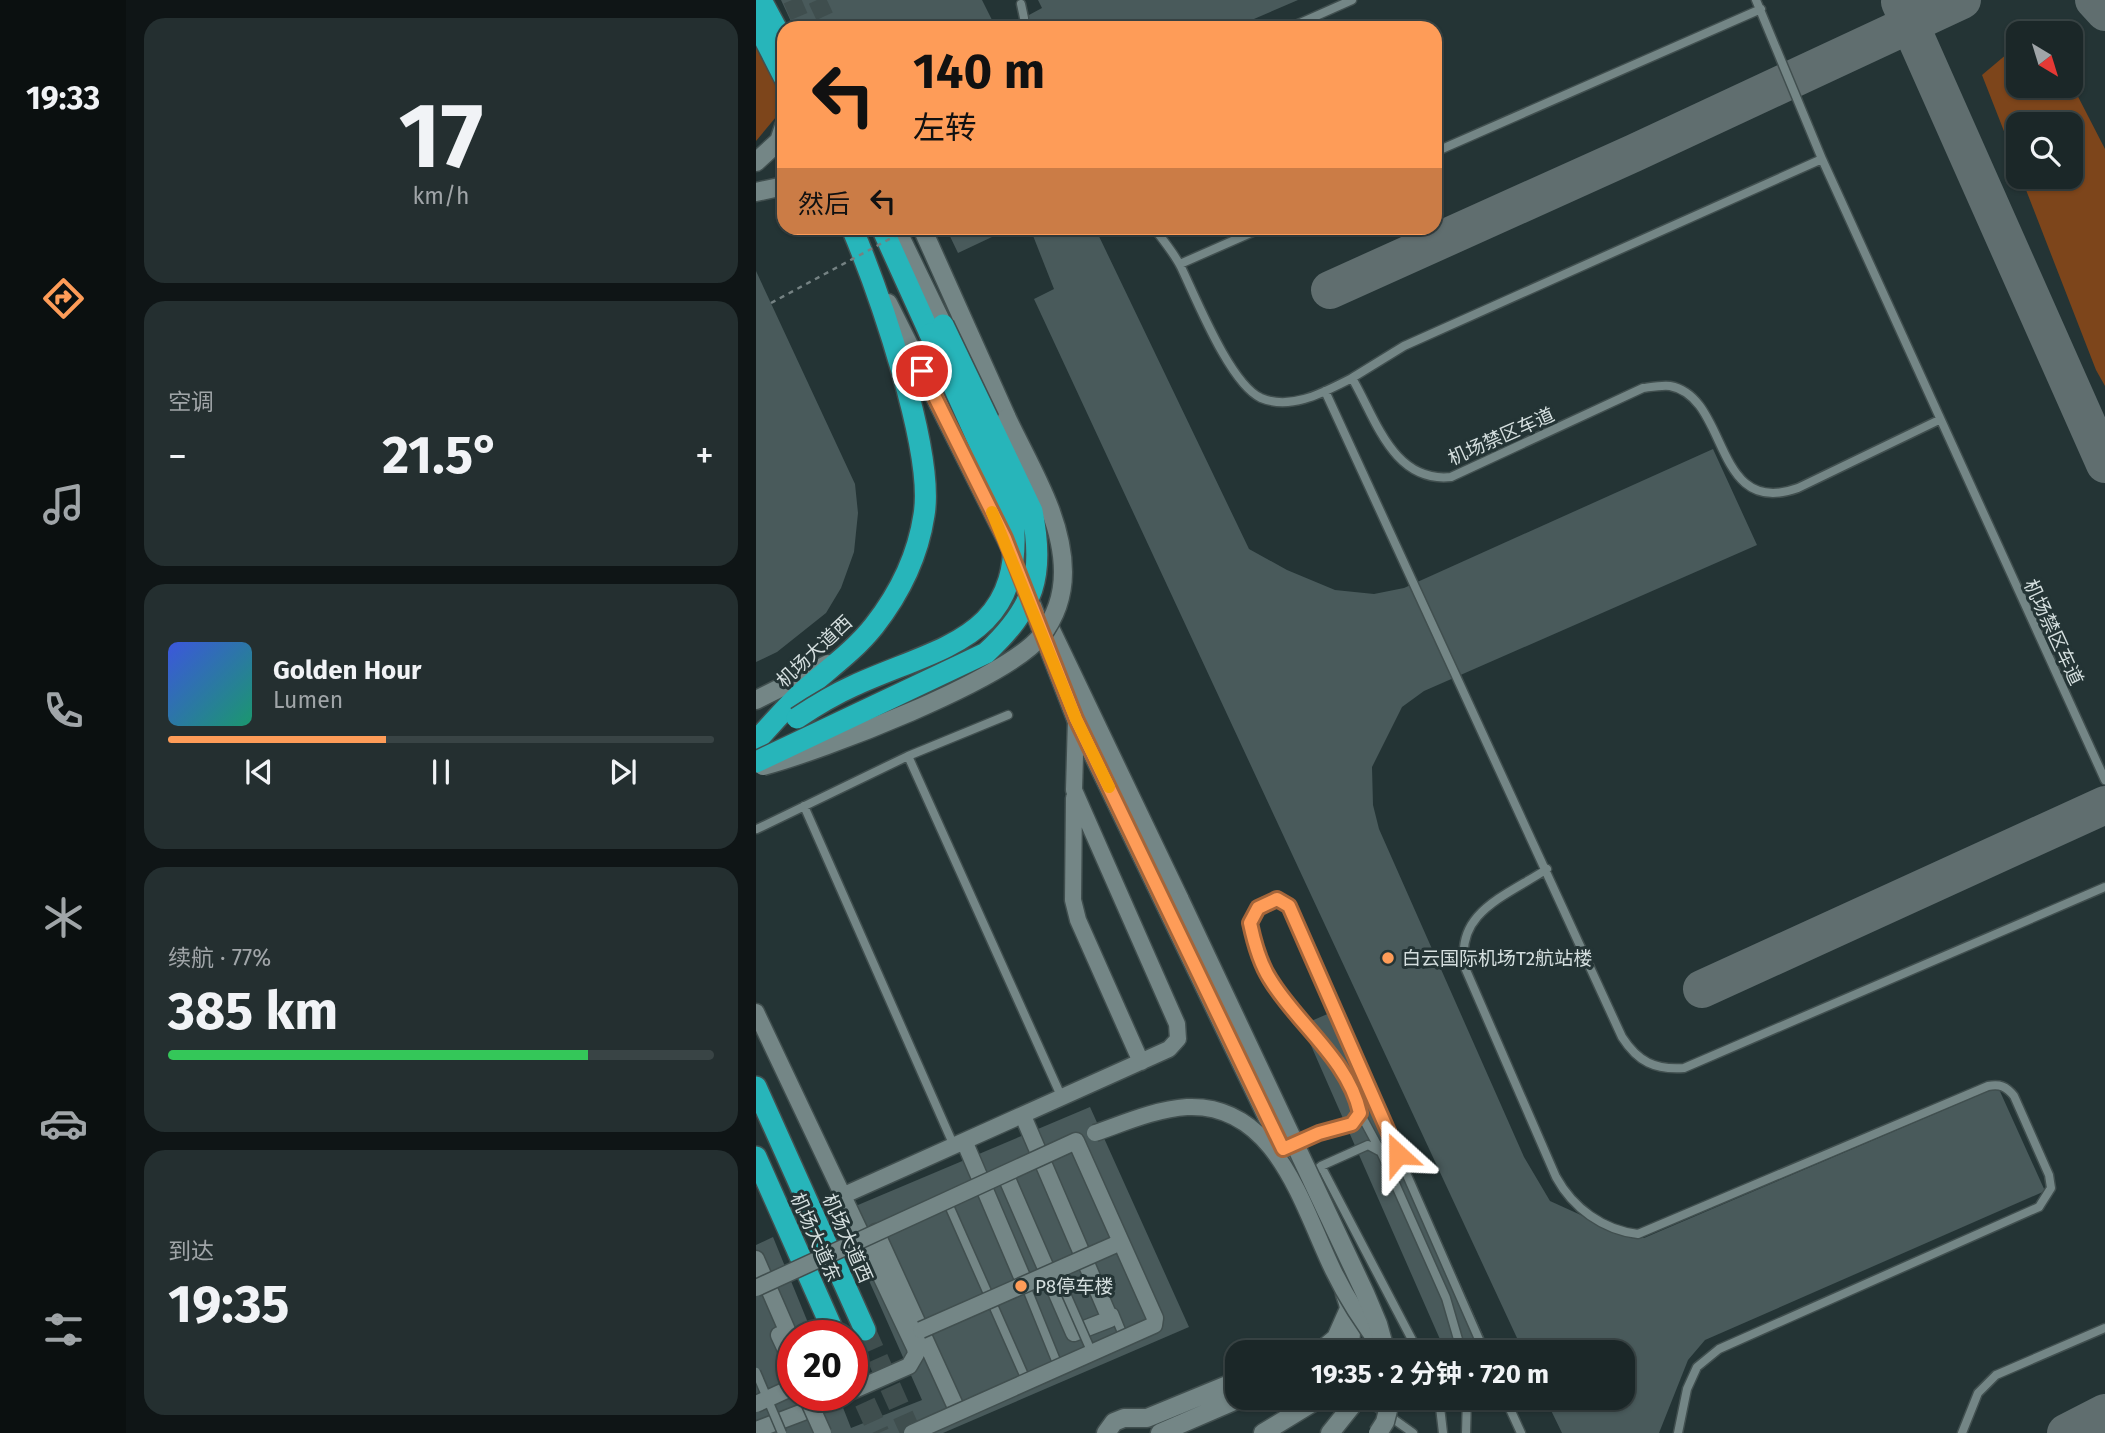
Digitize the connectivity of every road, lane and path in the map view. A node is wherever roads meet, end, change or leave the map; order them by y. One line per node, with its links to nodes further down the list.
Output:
1 (761, 0): 9 (highway)
2 (1352, 0): 7 (lane)
3 (1756, 0): 5 (lane, 机场禁区车道)
4 (1023, 1): 6 (lane)
5 (1761, 9): 14 (lane); 15 (lane, 机场禁区车道)
6 (1024, 18)
7 (1305, 21)
8 (756, 22): 11 (highway)
9 (777, 30)
10 (756, 41): 12 (main road)
11 (777, 64)
12 (777, 69)
13 (777, 143): 16 (main road)
14 (1442, 149)
15 (1822, 159): 31 (lane); 33 (lane, 机场禁区车道)
16 (756, 162)
17 (777, 188): 18 (main road)
18 (756, 192)
19 (849, 235): 27 (main road)
20 (855, 235): 27 (highway, 机场大道西)
21 (885, 235): 30 (highway)
22 (897, 235): 29 (path, bridge)
23 (899, 235): 30 (main road)
24 (925, 235): 41 (main road, bridge)
25 (1159, 235): 28 (lane)
26 (1246, 235): 28 (lane)
27 (862, 252): 34 (main road); 35 (highway, 机场大道西)
28 (1180, 264): 32 (lane)
29 (771, 303)
30 (936, 330): 41 (highway, bridge); 41 (highway, bridge)
31 (1352, 378): 32 (lane); 33 (lane, 机场禁区车道)
32 (1325, 391): 46 (lane)
33 (1939, 420): 42 (lane, 机场禁区车道)
34 (1005, 538): 38 (main road); 84 (main road, bridge)
35 (850, 652): 36 (main road); 39 (highway, 机场大道西)
36 (756, 700)
37 (1008, 715): 40 (lane)
38 (1076, 719): 43 (street); 56 (main road)
39 (756, 741)
40 (908, 756): 44 (lane); 51 (lane)
41 (756, 765)
42 (2105, 780)
43 (1074, 790): 49 (street); 49 (street)
44 (804, 806): 45 (lane); 55 (lane)
45 (757, 829)
46 (1546, 869): 47 (lane); 121 (lane)
47 (2105, 887)
48 (756, 1012): 63 (street)
49 (1141, 1062): 51 (street)
50 (756, 1087): 76 (highway, 机场大道西)
51 (1062, 1098): 53 (street)
52 (1360, 1113): 56 (lane); 57 (lane); 87 (lane)
53 (1023, 1116): 55 (street); 61 (street)
54 (1076, 1141): 58 (street, bridge); 66 (street, bridge); 83 (street, bridge)
55 (960, 1145): 63 (street); 70 (street)
56 (1283, 1149): 62 (main road)
57 (1381, 1152): 60 (lane); 86 (lane)
58 (1043, 1156): 61 (street, bridge); 67 (lane)
59 (756, 1157): 75 (highway, 机场大道东)
60 (1321, 1166): 62 (lane); 85 (lane)
61 (1005, 1174): 64 (street, bridge)
62 (1300, 1183): 73 (main road)
63 (842, 1196): 92 (street)
64 (947, 1201): 65 (street, bridge); 72 (lane)
65 (876, 1233): 71 (street, bridge); 79 (street)
66 (1121, 1242): 67 (street, bridge); 80 (street, bridge)
67 (1090, 1256): 69 (street, bridge); 80 (lane)
68 (756, 1259): 74 (street)
69 (1056, 1271): 70 (street, bridge); 88 (lane, bridge)
70 (1025, 1284): 72 (street, bridge); 89 (lane)
71 (757, 1287): 78 (street)
72 (991, 1300): 79 (street, bridge); 91 (lane)
73 (1350, 1307): 81 (main road); 82 (main road)
74 (783, 1320)
75 (828, 1320)
76 (861, 1320)
77 (2105, 1328): 122 (lane)
78 (777, 1330)
79 (921, 1330): 106 (street)
80 (1125, 1340): 88 (street, bridge)
81 (1334, 1340)
82 (1351, 1340)
83 (1377, 1340)
84 (1382, 1340)
85 (1412, 1340)
86 (1458, 1340)
87 (1479, 1340)
88 (1092, 1353): 89 (street, bridge)
89 (1059, 1368): 91 (street, bridge)
90 (756, 1372): 94 (lane, bridge)
91 (1027, 1381): 106 (street, bridge)
92 (868, 1384)
93 (1225, 1386): 111 (main road)
94 (762, 1401): 108 (lane, bridge)
95 (1225, 1405): 112 (main road)
96 (1300, 1410): 113 (main road)
97 (1313, 1410): 114 (main road)
98 (1348, 1410): 115 (main road)
99 (1381, 1410): 117 (lane)
100 (1388, 1410): 116 (main road, bridge)
101 (1440, 1410): 118 (lane)
102 (1466, 1410): 119 (lane)
103 (1510, 1410): 120 (lane)
104 (795, 1411): 107 (street)
105 (814, 1411): 109 (street, bridge)
106 (958, 1412): 110 (street, bridge)
107 (756, 1430)
108 (782, 1433)
109 (824, 1433)
110 (912, 1433)
111 (1106, 1433)
112 (1160, 1433)
113 (1263, 1433)
114 (1279, 1433)
115 (1330, 1433)
116 (1378, 1433)
117 (1413, 1433)
118 (1443, 1433)
119 (1466, 1433)
120 (1521, 1433)
121 (1678, 1433)
122 (1962, 1433)

